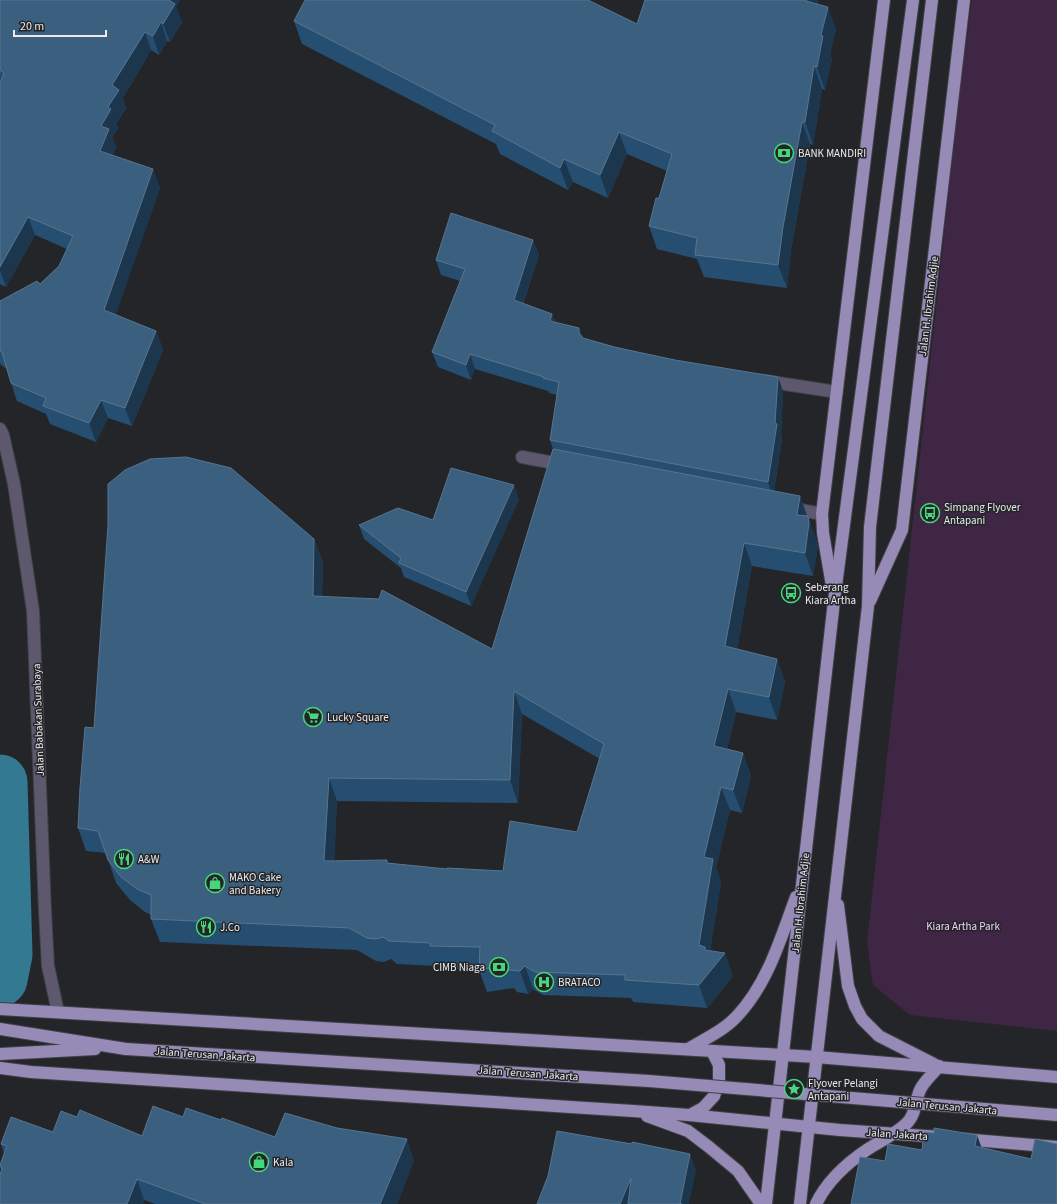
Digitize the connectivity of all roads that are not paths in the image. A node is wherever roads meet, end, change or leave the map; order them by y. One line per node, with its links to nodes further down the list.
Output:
1 (884, 0): 6 (main road, Jalan H. Ibrahim Adjie)
2 (913, 0): 12 (main road, Jalan H. Ibrahim Adjie)
3 (932, 0): 13 (main road, Jalan H. Ibrahim Adjie)
4 (964, 0): 13 (main road, Jalan H. Ibrahim Adjie)
5 (751, 379): 6 (street)
6 (837, 392): 11 (main road, Jalan H. Ibrahim Adjie)
7 (0, 429): 17 (street, Jalan Babakan Surabaya)
8 (522, 457): 9 (street)
9 (577, 467)
10 (776, 505): 11 (street)
11 (822, 514): 12 (main road, Jalan H. Ibrahim Adjie)
12 (834, 601): 14 (main road, Jalan H. Ibrahim Adjie)
13 (868, 606): 15 (main road, Jalan H. Ibrahim Adjie)
14 (802, 881): 20 (main road); 23 (main road, Jalan H. Ibrahim Adjie)
15 (835, 884): 24 (main road, Jalan H. Ibrahim Adjie); 25 (main road)
16 (0, 1009): 17 (main road)
17 (58, 1012): 20 (main road)
18 (0, 1029): 19 (main road, Jalan Terusan Jakarta)
19 (122, 1048): 22 (main road); 30 (main road, Jalan Terusan Jakarta, bridge)
20 (688, 1049): 21 (main road)
21 (712, 1051): 23 (main road); 29 (main road)
22 (0, 1054)
23 (782, 1055): 24 (main road); 31 (main road, Jalan H. Ibrahim Adjie)
24 (816, 1057): 25 (main road); 32 (main road, Jalan H. Ibrahim Adjie)
25 (939, 1066): 27 (main road); 33 (main road)
26 (0, 1068): 28 (main road)
27 (1057, 1077)
28 (633, 1111): 29 (main road); 35 (main road)
29 (689, 1115): 31 (main road)
30 (1057, 1115)
31 (775, 1124): 32 (main road); 36 (main road, Jalan H. Ibrahim Adjie)
32 (809, 1127): 33 (main road, Jalan Jakarta); 37 (main road, Jalan H. Ibrahim Adjie)
33 (895, 1133): 34 (main road, Jalan Jakarta); 38 (main road)
34 (1057, 1147)
35 (762, 1204)
36 (766, 1204)
37 (800, 1204)
38 (816, 1204)

